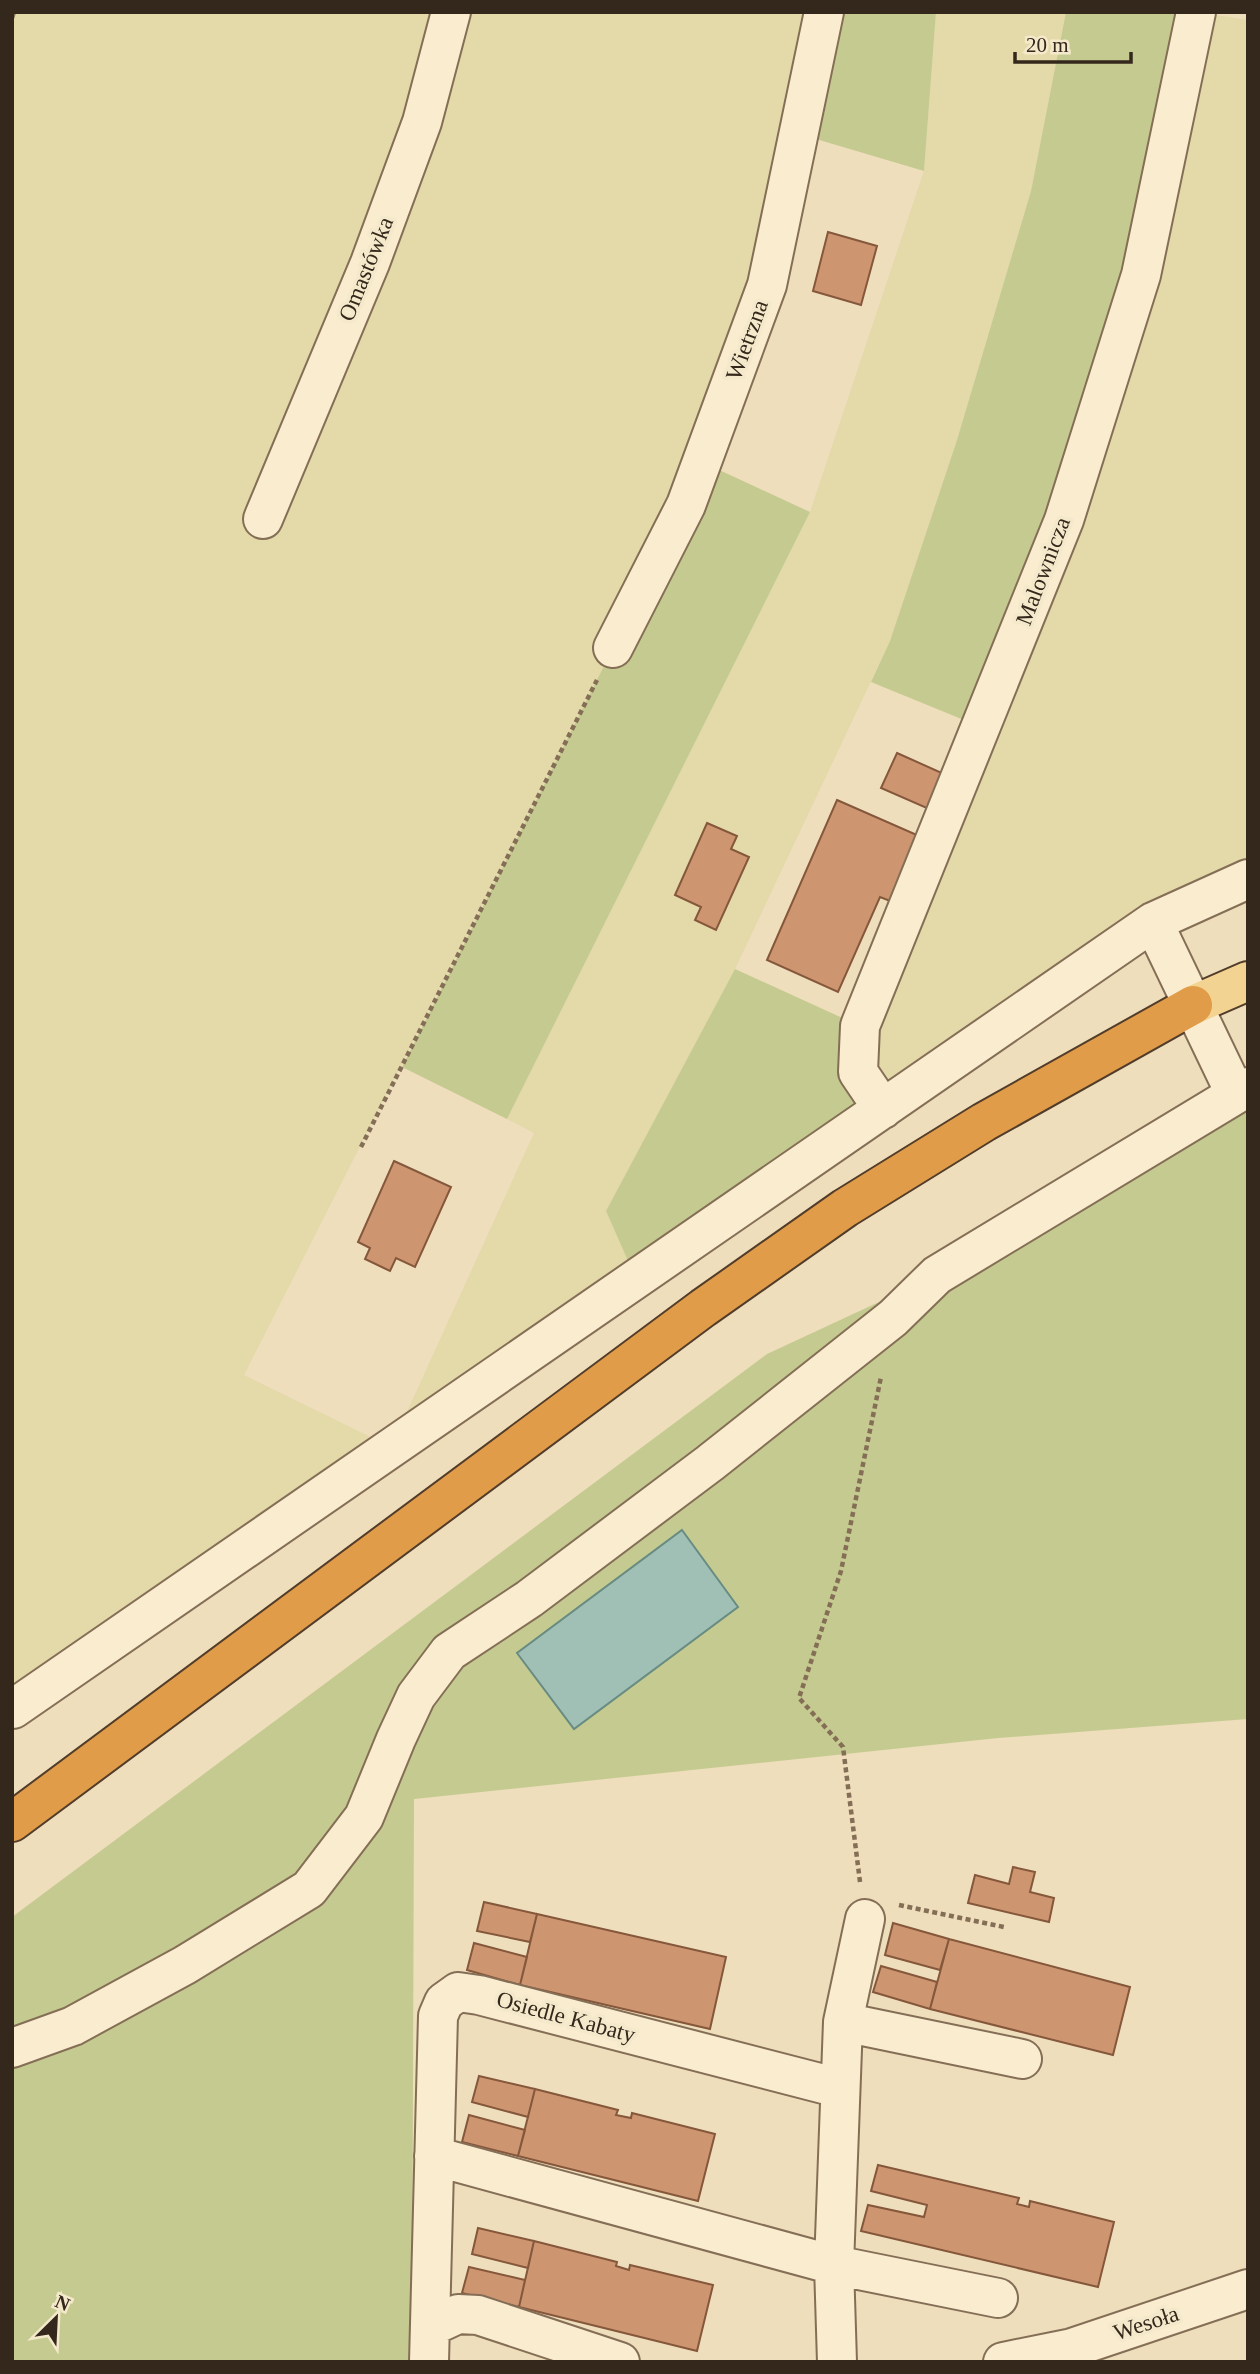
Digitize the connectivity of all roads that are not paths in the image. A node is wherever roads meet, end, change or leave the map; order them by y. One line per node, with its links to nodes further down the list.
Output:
1 (451, 12): 4 (street, Omastówka)
2 (824, 12): 5 (street, Wietrzna)
3 (1196, 12): 11 (street, Malownicza)
4 (264, 519)
5 (613, 648)
6 (1248, 879): 7 (street)
7 (1153, 922): 9 (street); 11 (street)
8 (1248, 981): 9 (main road)
9 (1193, 1005): 10 (street); 13 (highway)
10 (1242, 1090): 16 (street)
11 (883, 1109): 12 (street)
12 (13, 1709)
13 (12, 1822)
14 (864, 1919): 15 (street)
15 (843, 2022): 17 (street); 18 (street)
16 (12, 2048)
17 (1022, 2059)
18 (839, 2088): 19 (street, Osiedle Kabaty); 20 (street)
19 (434, 2156): 20 (street); 23 (street, Osiedle Kabaty)
20 (834, 2265): 22 (street); 25 (street)
21 (1248, 2289): 26 (street, Wesoła)
22 (998, 2298)
23 (430, 2345): 24 (street, Osiedle Kabaty)
24 (620, 2362)
25 (836, 2362)
26 (1003, 2362)

